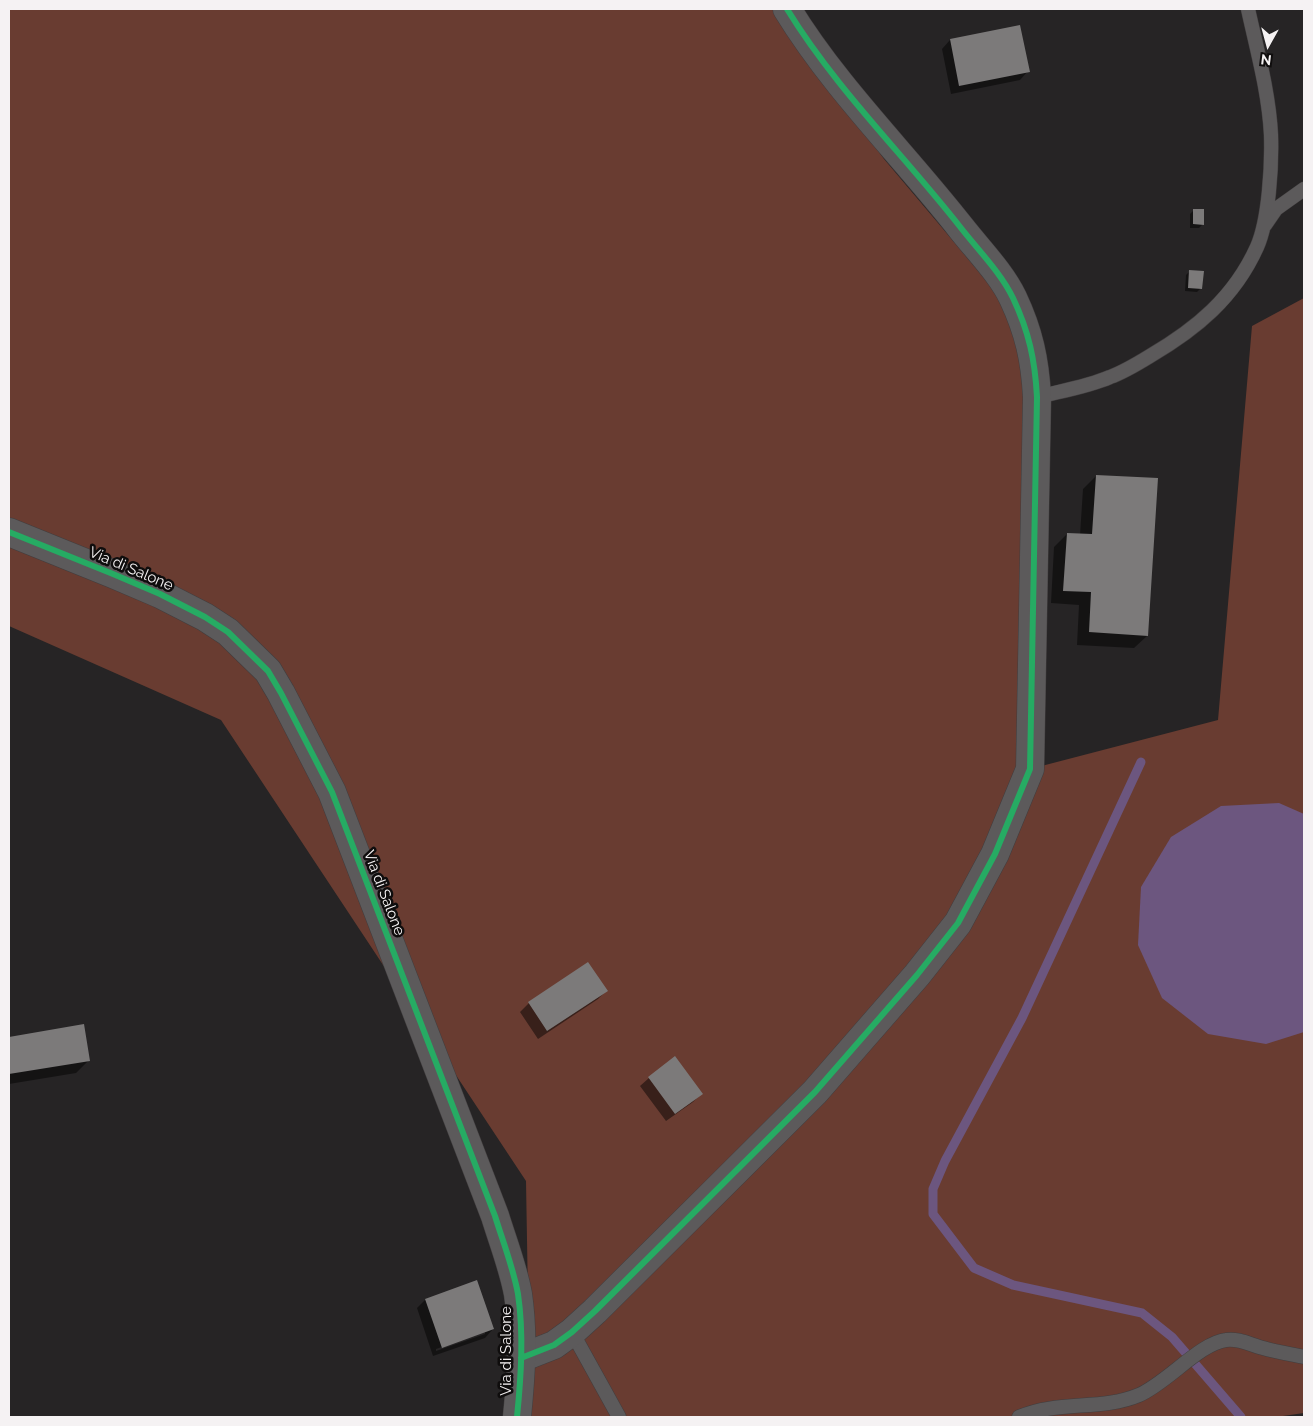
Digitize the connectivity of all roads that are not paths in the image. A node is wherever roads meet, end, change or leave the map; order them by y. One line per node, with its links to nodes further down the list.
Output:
1 (787, 9): 5 (street)
2 (1248, 9): 4 (lane)
3 (1304, 189): 4 (lane)
4 (1262, 230): 5 (lane)
5 (1037, 397): 7 (street)
6 (9, 532): 9 (street, Via di Salone)
7 (572, 1332): 9 (street); 11 (lane)
8 (1304, 1356): 12 (lane)
9 (521, 1358): 10 (street, Via di Salone)
10 (517, 1417)
11 (619, 1417)
12 (1020, 1417)

